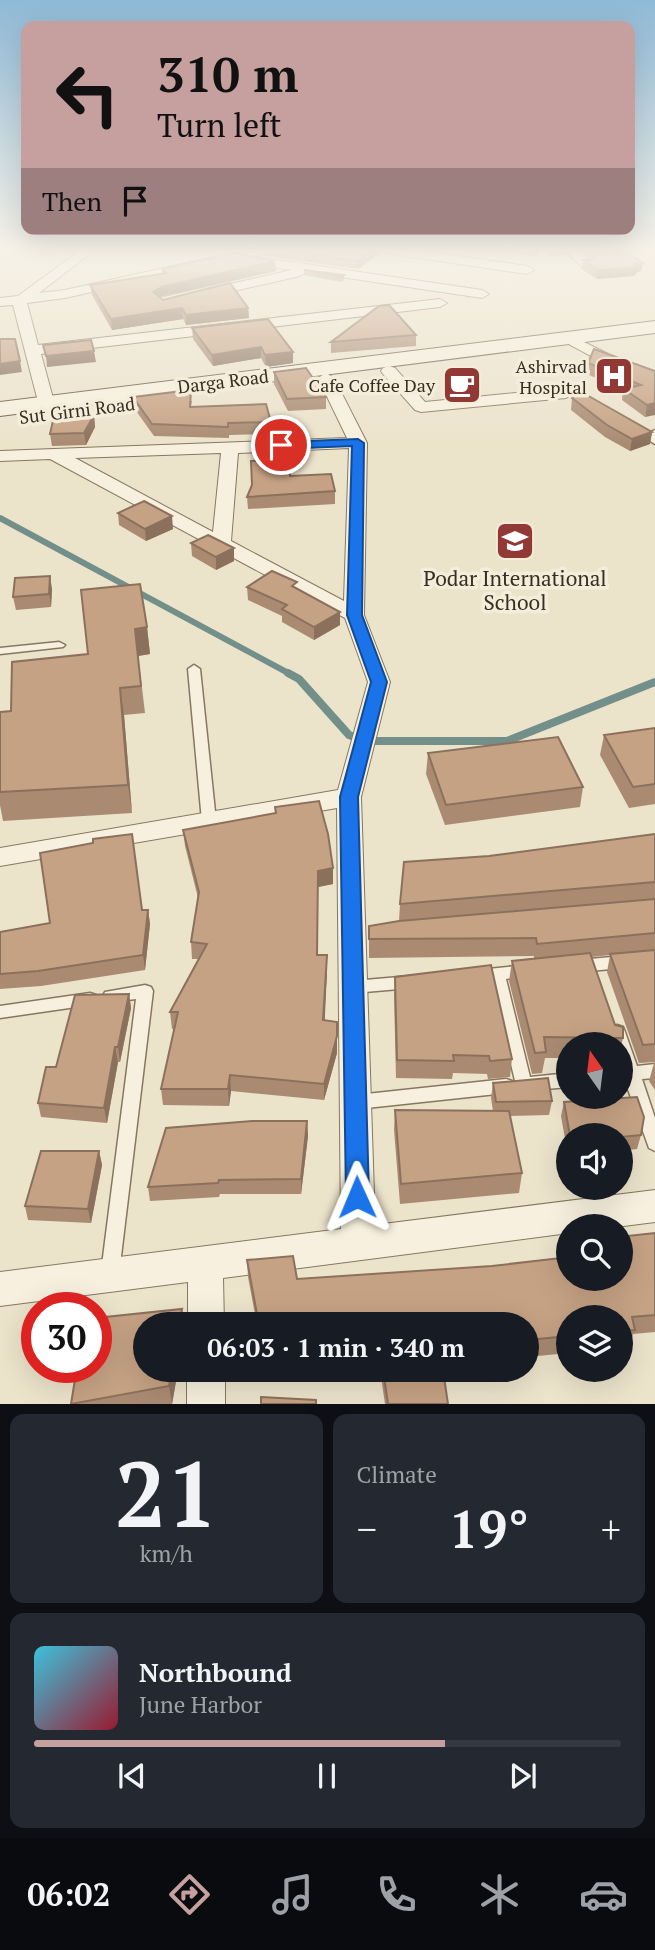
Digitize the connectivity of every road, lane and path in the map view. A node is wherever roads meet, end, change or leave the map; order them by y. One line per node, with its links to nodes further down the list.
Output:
1 (23, 315): 6 (street)
2 (340, 315): 6 (street)
3 (655, 327): 5 (main road, Darga Road)
4 (655, 338): 5 (main road, Sut Girni Road)
5 (577, 342): 7 (main road, Sut Girni Road); 8 (street); 11 (main road, Darga Road)
6 (32, 350): 11 (street)
7 (389, 371): 9 (main road, Sut Girni Road); 10 (street)
8 (655, 377)
9 (326, 378): 11 (main road, Sut Girni Road); 16 (street)
10 (566, 393)
11 (48, 408): 12 (main road, Darga Road); 13 (main road, Sut Girni Road)
12 (0, 409)
13 (0, 419)
14 (655, 433): 15 (lane)
15 (655, 441)
16 (358, 443): 17 (street); 21 (street)
17 (230, 447): 18 (street); 20 (street)
18 (52, 454): 19 (street); 20 (street)
19 (0, 456)
20 (221, 544): 21 (street)
21 (355, 615): 25 (street)
22 (59, 645): 23 (lane)
23 (0, 651)
24 (194, 669): 26 (lane)
25 (349, 797): 26 (street); 34 (street)
26 (209, 821): 27 (street)
27 (0, 857)
28 (655, 959): 29 (lane)
29 (566, 968)
30 (539, 970): 31 (lane)
31 (497, 974): 32 (lane); 41 (lane)
32 (458, 978)
33 (432, 980): 34 (lane)
34 (353, 987): 43 (street)
35 (0, 1012): 48 (lane)
36 (611, 1013): 37 (lane)
37 (616, 1032)
38 (655, 1071): 39 (lane)
39 (634, 1073)
40 (556, 1081): 41 (lane)
41 (523, 1084): 43 (lane)
42 (634, 1093): 44 (lane)
43 (355, 1102): 46 (street)
44 (655, 1143)
45 (655, 1206): 46 (street)
46 (358, 1244): 47 (street)
47 (205, 1265): 48 (street); 50 (street)
48 (109, 1277): 49 (street)
49 (0, 1289)
50 (206, 1312)
51 (206, 1382): 52 (street)
52 (206, 1404)

